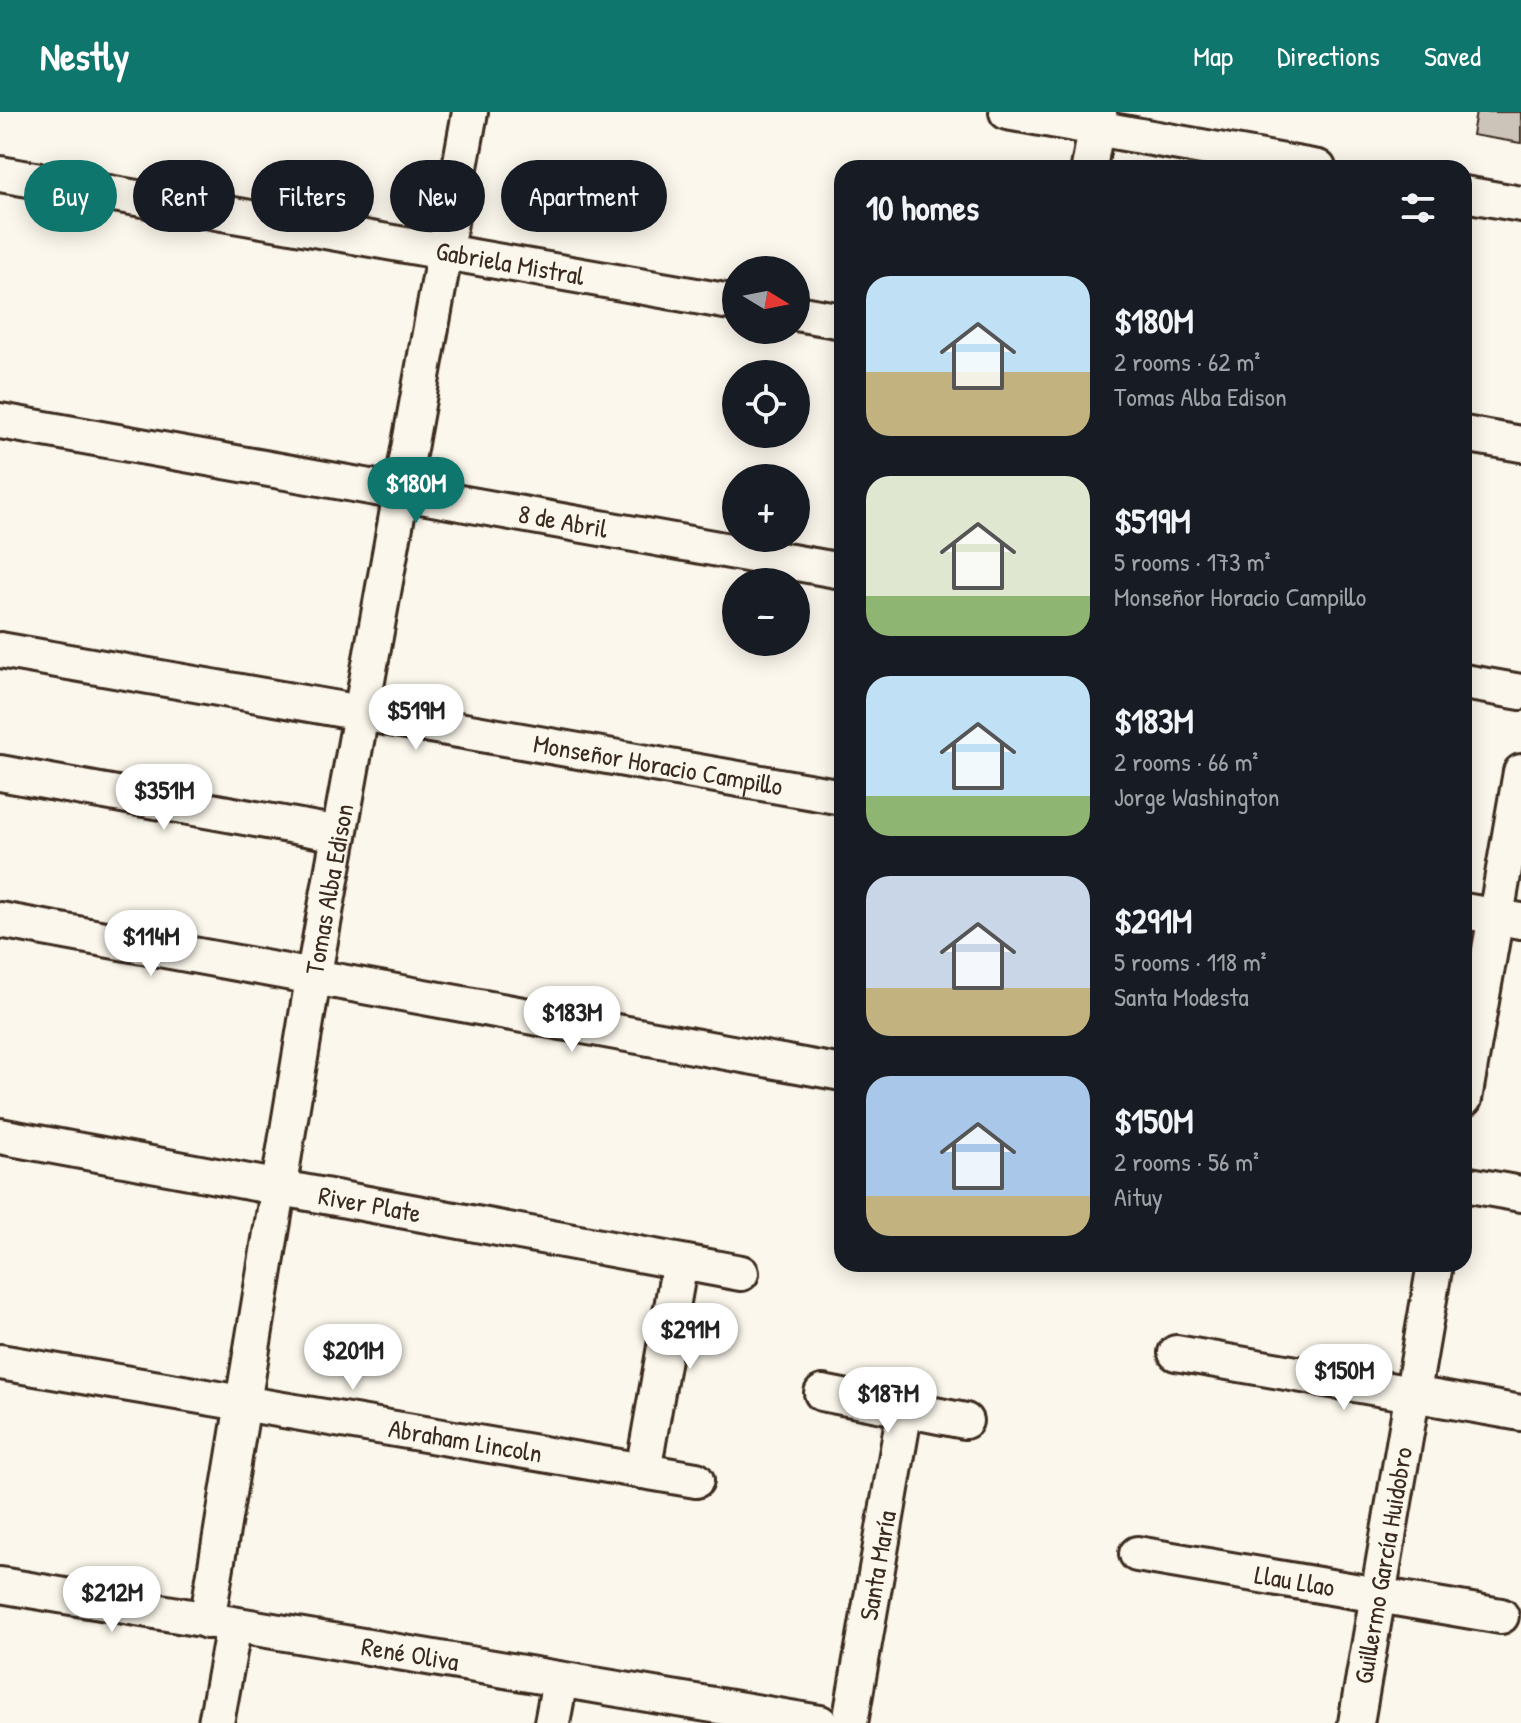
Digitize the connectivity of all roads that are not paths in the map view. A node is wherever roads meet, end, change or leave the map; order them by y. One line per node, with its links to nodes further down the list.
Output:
1 (470, 112): 9 (street, Tomas Alba Edison)
2 (1007, 112): 3 (street)
3 (1097, 120): 4 (street); 5 (street)
4 (1090, 160)
5 (1281, 160)
6 (0, 174): 9 (street, Gabriela Mistral)
7 (1472, 195): 8 (street)
8 (1521, 204)
9 (444, 252): 10 (street, Gabriela Mistral); 16 (street, Tomas Alba Edison)
10 (722, 301)
11 (810, 315): 12 (street)
12 (834, 320)
13 (0, 421): 16 (street, 8 de Abril)
14 (1472, 435): 15 (street)
15 (1521, 444)
16 (401, 493): 17 (street, 8 de Abril); 21 (street, Tomas Alba Edison)
17 (834, 570)
18 (0, 650): 21 (street, Monseñor Horacio Campillo)
19 (1472, 683): 20 (street)
20 (1521, 692)
21 (361, 713): 24 (street, Monseñor Horacio Campillo); 25 (street, Tomas Alba Edison)
22 (1521, 772): 26 (street)
23 (0, 773): 25 (street)
24 (834, 796)
25 (339, 834): 28 (street, Tomas Alba Edison)
26 (1494, 916): 29 (street)
27 (0, 920): 28 (street)
28 (313, 979): 30 (street); 33 (street, Tomas Alba Edison)
29 (1472, 1050)
30 (834, 1072)
31 (0, 1136): 33 (street, River Plate)
32 (1472, 1185): 34 (street)
33 (278, 1188): 35 (street, River Plate); 42 (street, Tomas Alba Edison)
34 (1521, 1194)
35 (680, 1262): 37 (street, River Plate); 46 (street)
36 (1434, 1272): 41 (street, Guillermo García Huidobro)
37 (741, 1273)
38 (1176, 1353): 41 (street)
39 (0, 1362): 42 (street, Abraham Lincoln)
40 (822, 1393): 43 (street)
41 (1413, 1394): 44 (street); 50 (street, Guillermo García Huidobro)
42 (243, 1403): 46 (street, Abraham Lincoln); 52 (street, Tomas Alba Edison)
43 (905, 1409): 45 (street); 57 (street, Santa María)
44 (1521, 1413)
45 (965, 1421)
46 (643, 1471): 47 (street, Abraham Lincoln)
47 (696, 1480)
48 (1137, 1554): 50 (street, Llau Llao)
49 (0, 1585): 52 (street, René Oliva)
50 (1378, 1595): 51 (street, Llau Llao); 58 (street, Guillermo García Huidobro)
51 (1501, 1616)
52 (220, 1623): 53 (street, René Oliva); 54 (street, Tomas Alba Edison)
53 (560, 1680): 55 (street); 56 (street, René Oliva)
54 (216, 1723)
55 (552, 1723)
56 (820, 1723)
57 (850, 1723)
58 (1356, 1723)

